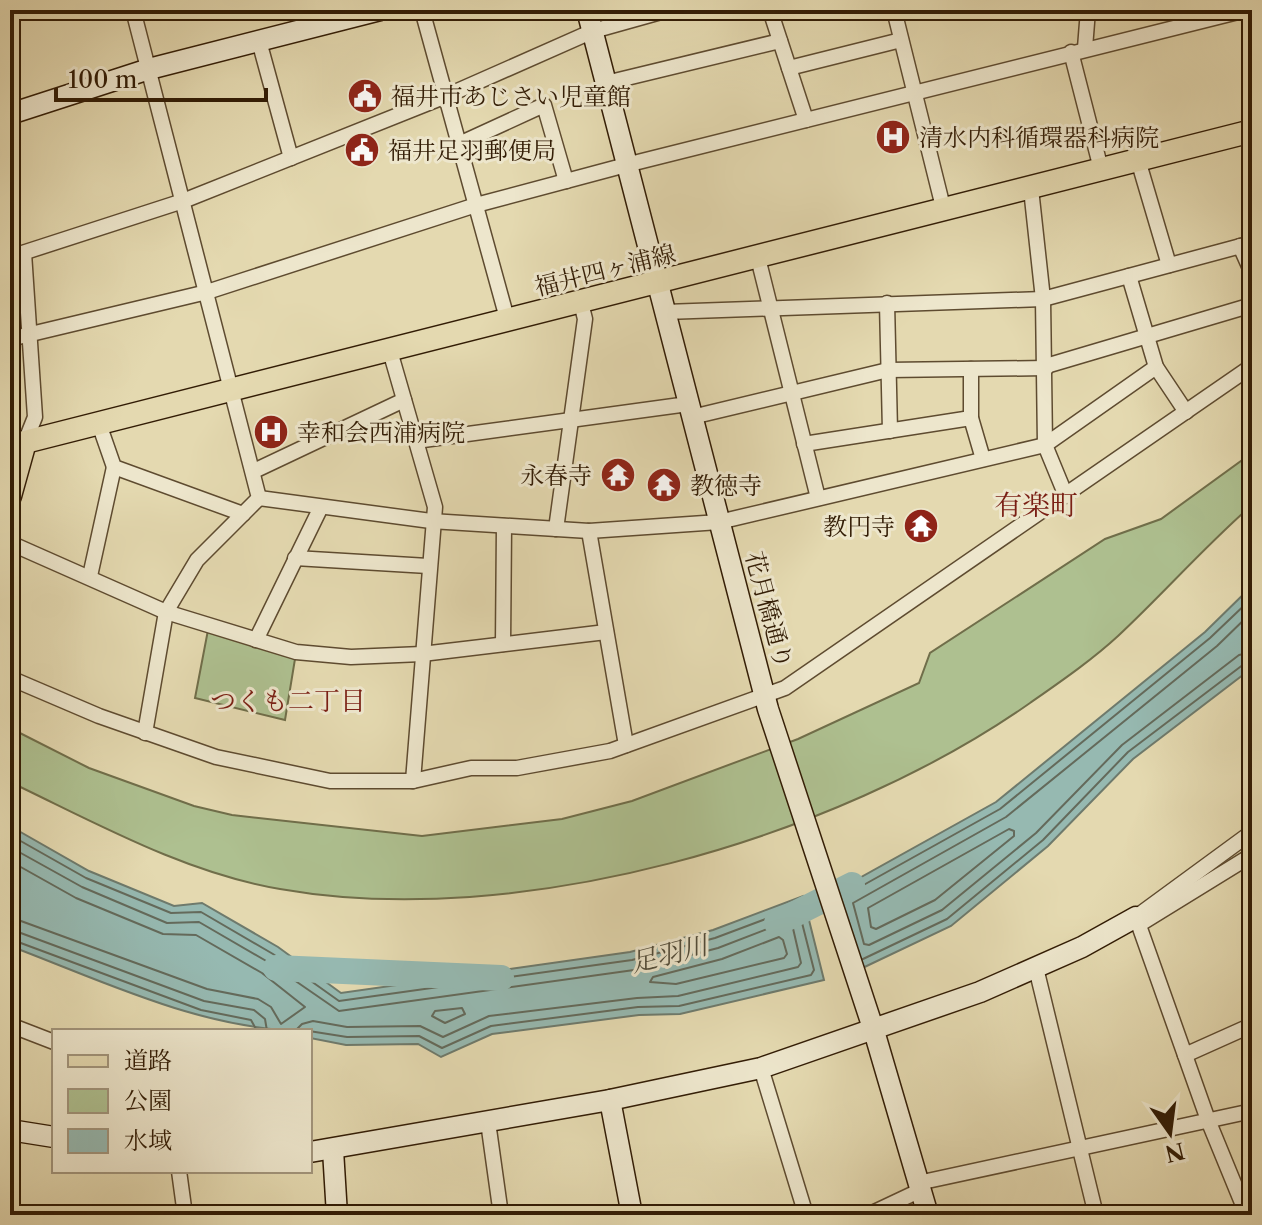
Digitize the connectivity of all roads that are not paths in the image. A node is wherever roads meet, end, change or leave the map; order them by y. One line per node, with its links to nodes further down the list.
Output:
1 (133, 10): 16 (street)
2 (380, 10): 12 (street)
3 (422, 10): 19 (street)
4 (587, 10): 10 (street, 花月橋通り)
5 (668, 10): 10 (street)
6 (770, 10): 13 (street)
7 (894, 10): 11 (street)
8 (1088, 10): 14 (street)
9 (1246, 10): 14 (street)
10 (593, 31): 17 (street, 花月橋通り); 19 (street)
11 (901, 40): 15 (street); 18 (street)
12 (259, 41): 16 (street); 24 (street)
13 (780, 41): 15 (street); 17 (street)
14 (1078, 50): 18 (street); 27 (street)
15 (789, 68): 21 (street)
16 (149, 69): 20 (street); 30 (street)
17 (606, 83): 26 (street, 花月橋通り)
18 (914, 93): 21 (street); 32 (street)
19 (446, 96): 23 (street); 24 (street)
20 (10, 114)
21 (806, 120): 26 (street)
22 (1252, 131): 25 (main road, 福井四ヶ浦線)
23 (459, 144): 28 (street); 31 (street)
24 (291, 158): 30 (street)
25 (1138, 160): 27 (main road, 福井四ヶ浦線); 36 (street)
26 (626, 165): 28 (street); 39 (street, 花月橋通り)
27 (1101, 169): 29 (main road, 福井四ヶ浦線)
28 (566, 181): 31 (street)
29 (1031, 189): 32 (main road, 福井四ヶ浦線); 41 (street)
30 (183, 201): 34 (street); 40 (street)
31 (476, 205): 40 (street); 47 (street)
32 (944, 211): 35 (main road, 福井四ヶ浦線)
33 (1246, 244): 36 (street); 37 (street)
34 (17, 255): 48 (street)
35 (758, 258): 39 (main road, 福井四ヶ浦線); 45 (street)
36 (1169, 265): 38 (street)
37 (1252, 273)
38 (1129, 276): 41 (street); 49 (street)
39 (658, 284): 42 (main road, 福井四ヶ浦線); 46 (street, 花月橋通り)
40 (207, 292): 48 (street); 57 (street)
41 (1043, 299): 43 (street); 53 (street)
42 (581, 303): 47 (main road, 福井四ヶ浦線); 63 (street)
43 (887, 303): 45 (street); 56 (street)
44 (1252, 305): 49 (street)
45 (771, 307): 46 (street); 58 (street)
46 (665, 312): 60 (street, 花月橋通り)
47 (508, 322): 51 (main road, 福井四ヶ浦線)
48 (31, 334): 50 (street); 66 (street)
49 (1147, 336): 53 (street); 54 (street)
50 (10, 339)
51 (390, 351): 57 (main road, 福井四ヶ浦線); 59 (street)
52 (1252, 366): 61 (street)
53 (1046, 367): 55 (street); 69 (street)
54 (1156, 367): 61 (street); 69 (street)
55 (971, 369): 56 (street); 62 (street)
56 (888, 370): 58 (street); 65 (street)
57 (232, 391): 64 (main road, 福井四ヶ浦線); 72 (street)
58 (792, 392): 60 (street); 68 (street)
59 (404, 400): 67 (street); 72 (street)
60 (690, 410): 63 (street); 80 (street, 花月橋通り)
61 (1186, 412): 74 (street)
62 (971, 418): 65 (street); 70 (street)
63 (570, 420): 67 (street); 82 (street)
64 (99, 424): 66 (main road, 福井四ヶ浦線); 71 (street)
65 (890, 431): 68 (street)
66 (17, 438): 73 (main road)
67 (416, 441): 79 (street)
68 (804, 444): 76 (street)
69 (1045, 445): 70 (street); 74 (street)
70 (983, 459): 76 (street)
71 (114, 467): 78 (street); 87 (street)
72 (254, 471): 75 (street)
73 (10, 496)
74 (1066, 496): 94 (street)
75 (259, 498): 77 (street); 78 (street)
76 (818, 498): 80 (street)
77 (321, 507): 79 (street); 85 (street)
78 (243, 514): 88 (street)
79 (431, 521): 81 (street); 86 (street)
80 (719, 522): 83 (street); 94 (street, 花月橋通り)
81 (504, 526): 82 (street); 91 (street)
82 (556, 529): 83 (street)
83 (589, 531): 89 (street)
84 (10, 543): 87 (street)
85 (295, 558): 86 (street); 90 (street)
86 (428, 566): 92 (street)
87 (90, 576): 88 (street)
88 (166, 612): 90 (street); 95 (street)
89 (606, 632): 91 (street); 96 (street)
90 (256, 640): 92 (street)
91 (503, 644): 92 (street)
92 (422, 654): 97 (street)
93 (10, 678): 95 (street)
94 (766, 703): 96 (street); 102 (street, 花月橋通り)
95 (145, 733): 97 (street)
96 (626, 745): 97 (street)
97 (413, 781)
98 (1252, 832): 100 (street)
99 (1252, 855): 100 (street)
100 (1137, 920): 101 (street); 106 (street)
101 (1036, 968): 102 (street); 114 (street)
102 (872, 1024): 107 (street); 118 (street, 花月橋通り)
103 (10, 1025): 105 (street)
104 (1252, 1025): 106 (street)
105 (52, 1041)
106 (1185, 1055): 110 (street)
107 (761, 1068): 108 (street); 123 (street)
108 (610, 1100): 111 (street); 122 (street)
109 (1252, 1111): 110 (street)
110 (1208, 1120): 114 (street); 127 (street)
111 (488, 1122): 115 (street); 121 (street)
112 (10, 1130): 113 (street)
113 (52, 1137)
114 (1079, 1145): 118 (street); 126 (street)
115 (333, 1150): 116 (street); 120 (street)
116 (312, 1152)
117 (179, 1173): 119 (street)
118 (919, 1186): 124 (street); 125 (street, 花月橋通り)
119 (185, 1215)
120 (337, 1215)
121 (501, 1215)
122 (632, 1215)
123 (806, 1215)
124 (868, 1215)
125 (928, 1215)
126 (1096, 1215)
127 (1247, 1215)

